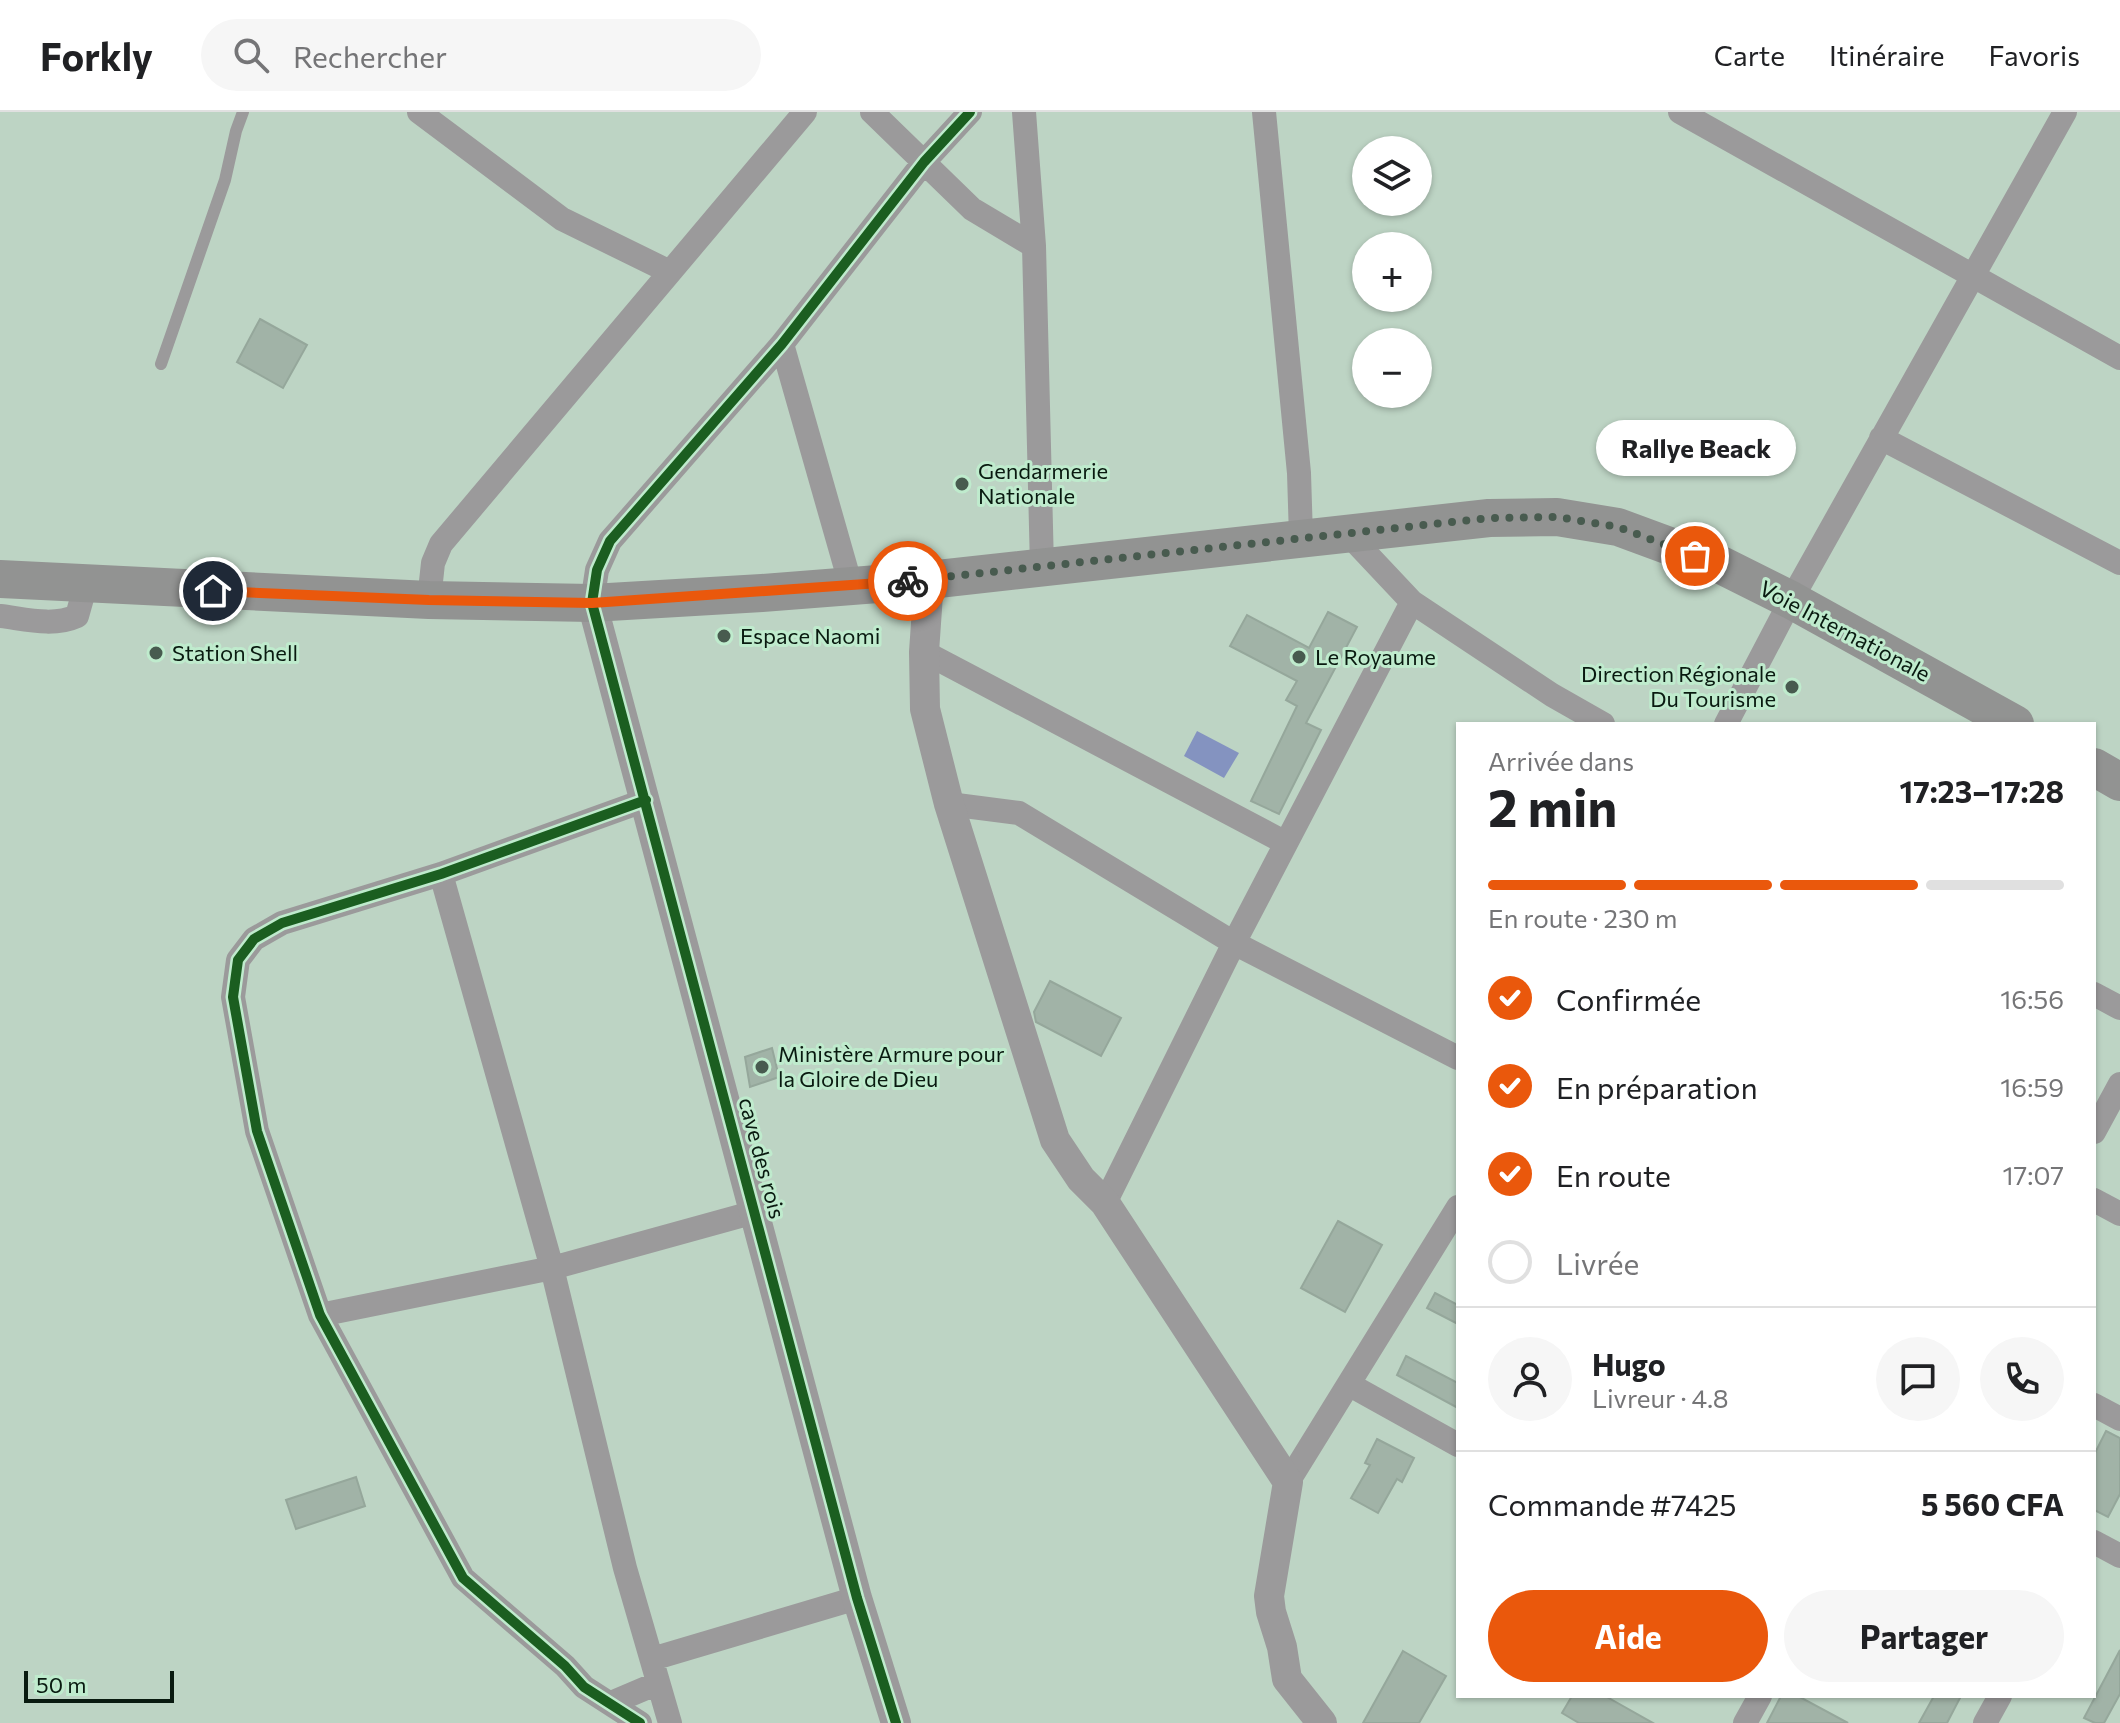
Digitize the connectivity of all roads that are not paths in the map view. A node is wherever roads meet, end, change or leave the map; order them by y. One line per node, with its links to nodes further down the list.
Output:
1 (243, 112): 16 (lane)
2 (419, 112): 12 (street)
3 (805, 112): 12 (street)
4 (872, 112): 10 (street)
5 (970, 112): 10 (street)
6 (1024, 112): 11 (street)
7 (1264, 112): 19 (street)
8 (1680, 112): 13 (street)
9 (2065, 112): 13 (street)
10 (924, 162): 11 (street); 14 (street)
11 (1034, 246): 22 (street)
12 (670, 272): 28 (street)
13 (1973, 277): 15 (street); 17 (street)
14 (782, 344): 27 (street); 31 (street)
15 (2120, 358)
16 (161, 364)
17 (1881, 438): 21 (street); 29 (street)
18 (1348, 534): 19 (main road, Voie Internationale); 29 (main road, Voie Internationale); 30 (street)
19 (1301, 537): 22 (main road, Voie Internationale)
20 (0, 560): 25 (main road)
21 (2120, 563)
22 (1042, 567): 24 (main road, Voie Internationale)
23 (0, 579): 25 (main road, Voie Internationale)
24 (929, 580): 27 (main road, Voie Internationale); 33 (street)
25 (46, 581): 26 (main road, Voie Internationale)
26 (86, 584): 28 (main road, Voie Internationale); 32 (street)
27 (851, 586): 31 (main road, Voie Internationale)
28 (429, 600): 31 (main road, Voie Internationale)
29 (1791, 600): 35 (street); 36 (main road, Voie Internationale)
30 (1412, 602): 34 (street); 41 (street)
31 (592, 603): 39 (street, cave des rois)
32 (0, 616)
33 (924, 652): 40 (street); 41 (street)
34 (1599, 722)
35 (1727, 722)
36 (2011, 722)
37 (2096, 768): 38 (main road)
38 (2120, 782)
39 (646, 800): 42 (street); 52 (street, cave des rois)
40 (949, 804): 43 (street); 50 (street)
41 (1286, 843): 43 (street)
42 (441, 874): 54 (street); 55 (street)
43 (1234, 943): 46 (street); 50 (street)
44 (2096, 995): 45 (street)
45 (2120, 1008)
46 (1456, 1057)
47 (2120, 1084): 48 (street)
48 (2096, 1128)
49 (2096, 1201): 53 (street)
50 (1105, 1203): 60 (street)
51 (1456, 1210): 56 (street)
52 (755, 1212): 54 (street); 63 (street, cave des rois)
53 (2120, 1214)
54 (552, 1268): 55 (street); 64 (street)
55 (320, 1315): 67 (street)
56 (1350, 1385): 59 (street); 60 (street)
57 (2096, 1406): 58 (street)
58 (2120, 1419)
59 (1456, 1444)
60 (1288, 1482): 71 (street)
61 (2096, 1543): 62 (street)
62 (2120, 1556)
63 (857, 1598): 64 (street); 70 (street, cave des rois)
64 (655, 1671): 67 (street); 69 (street)
65 (1759, 1698): 72 (street)
66 (1999, 1698): 73 (street)
67 (611, 1703): 68 (street)
68 (640, 1723)
69 (670, 1723)
70 (896, 1723)
71 (1322, 1723)
72 (1745, 1723)
73 (1985, 1723)

